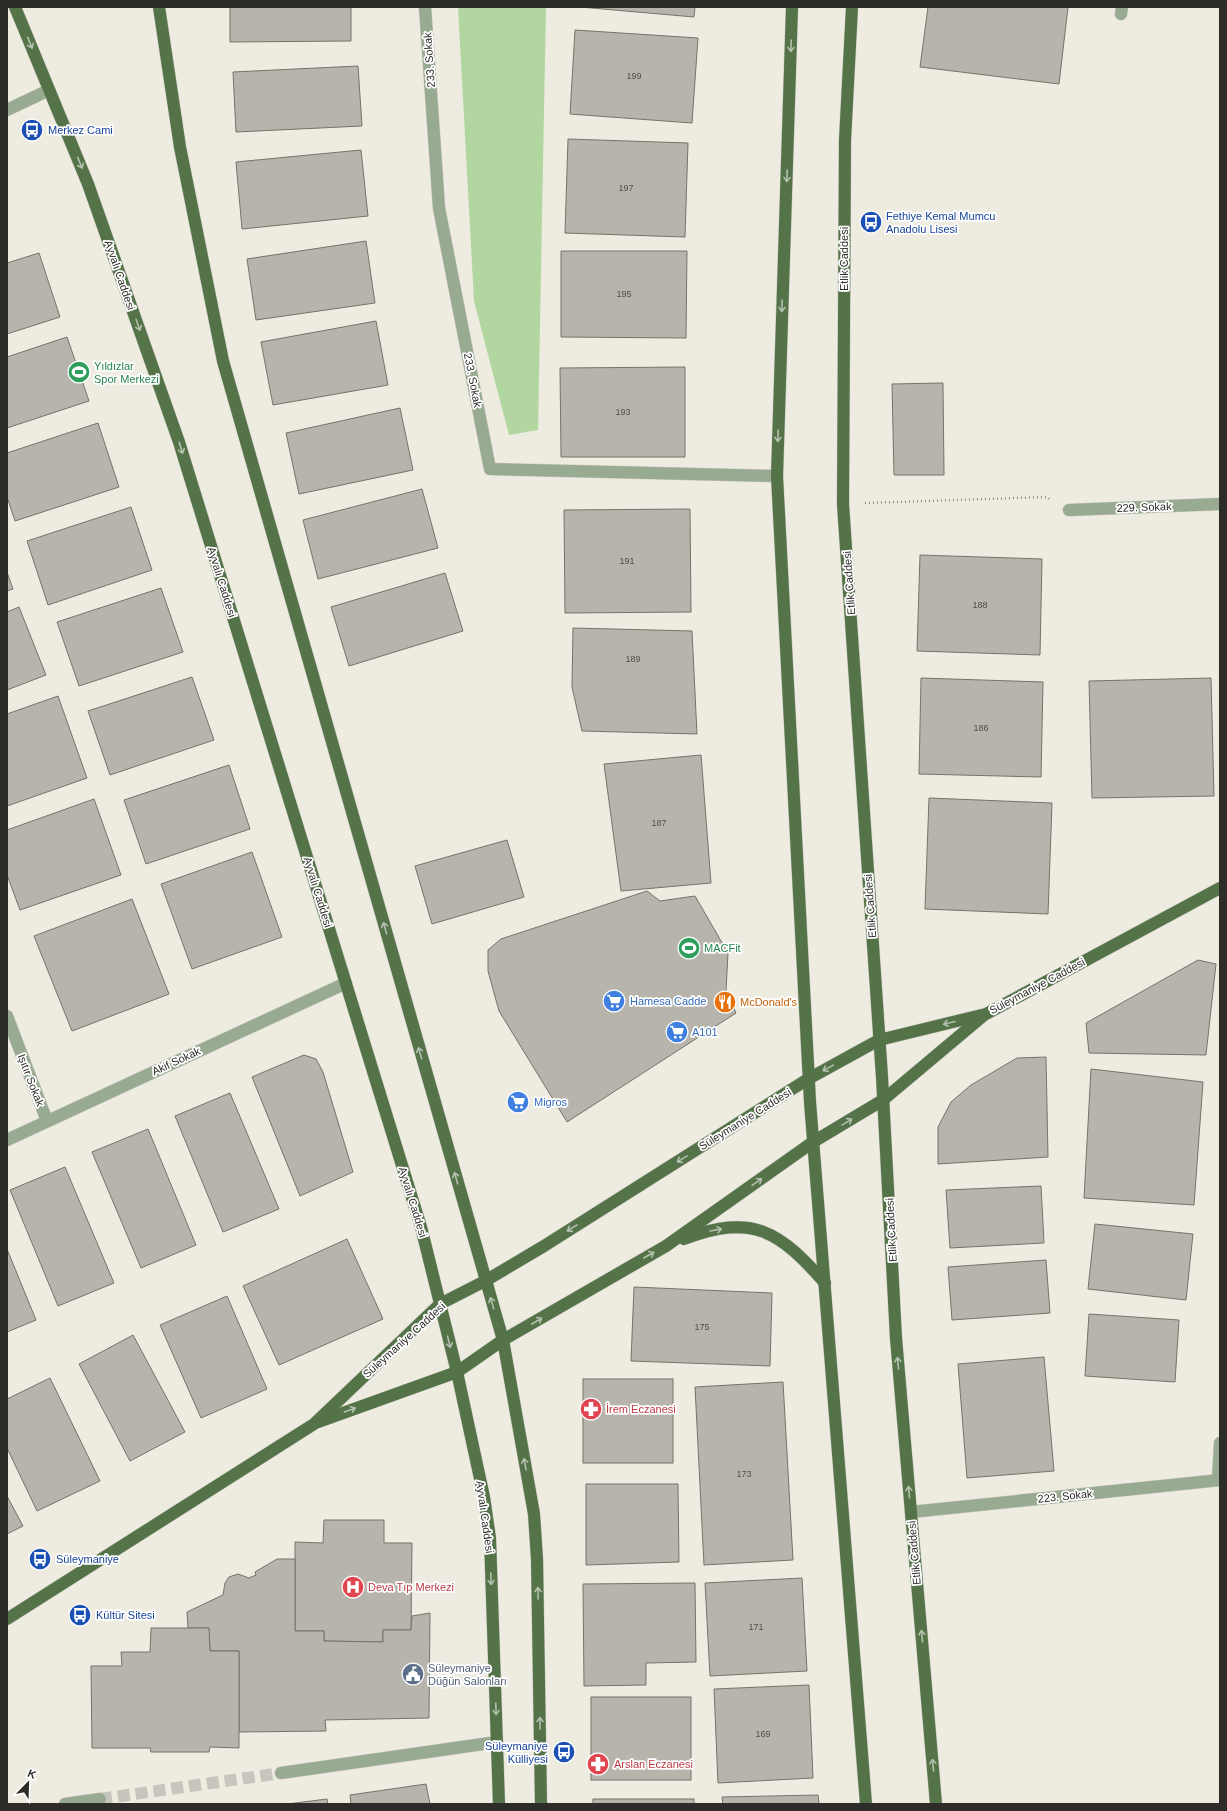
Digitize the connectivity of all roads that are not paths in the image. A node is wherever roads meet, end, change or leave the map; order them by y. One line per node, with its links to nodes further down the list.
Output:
1 (15, 7): 6 (main road, Ayvalı Caddesi, one-way to 6)
2 (159, 7): 22 (main road, one-way to 2)
3 (426, 7): 8 (street, 233. Sokak)
4 (792, 7): 8 (main road, one-way to 8)
5 (852, 7): 15 (main road, Etlik Caddesi)
6 (49, 90): 7 (street); 12 (main road, Ayvalı Caddesi, one-way to 12)
7 (7, 110)
8 (777, 476): 16 (main road)
9 (1220, 504): 10 (street, 229. Sokak)
10 (1069, 510)
11 (1220, 888): 13 (main road, Süleymaniye Caddesi)
12 (346, 983): 18 (street, Akif Sokak); 24 (main road, Ayvalı Caddesi)
13 (986, 1014): 15 (main road, Süleymaniye Caddesi, one-way to 15); 17 (main road, Süleymaniye Caddesi)
14 (7, 1016): 18 (street, Işıtır Sokak)
15 (879, 1040): 16 (main road, Süleymaniye Caddesi, one-way to 16); 17 (main road, Etlik Caddesi)
16 (808, 1079): 20 (main road); 22 (main road, Süleymaniye Caddesi, one-way to 22)
17 (883, 1100): 20 (main road, Süleymaniye Caddesi, one-way to 17); 30 (main road, Etlik Caddesi, one-way to 17)
18 (47, 1121): 19 (street, Akif Sokak)
19 (7, 1140)
20 (813, 1142): 21 (main road, Süleymaniye Caddesi, one-way to 20); 23 (main road)
21 (666, 1246): 23 (main road, Süleymaniye Caddesi, one-way to 23); 25 (main road, Süleymaniye Caddesi, one-way to 21)
22 (486, 1281): 24 (main road, Süleymaniye Caddesi); 25 (main road, one-way to 22)
23 (825, 1284): 38 (main road)
24 (440, 1304): 26 (main road, Ayvalı Caddesi, one-way to 26); 27 (main road, Süleymaniye Caddesi)
25 (503, 1340): 26 (main road, Süleymaniye Caddesi); 37 (main road, one-way to 25)
26 (457, 1372): 27 (main road, Süleymaniye Caddesi, one-way to 26); 32 (main road, Ayvalı Caddesi, one-way to 32)
27 (314, 1424): 31 (main road, Süleymaniye Caddesi)
28 (1220, 1442): 29 (street)
29 (1219, 1480): 30 (street, 223. Sokak)
30 (911, 1512): 39 (main road, Etlik Caddesi, one-way to 30)
31 (7, 1619)
32 (497, 1742): 33 (street); 36 (main road, Ayvalı Caddesi)
33 (281, 1773)
34 (100, 1799): 35 (street)
35 (65, 1804)
36 (499, 1804)
37 (541, 1804)
38 (866, 1804)
39 (936, 1804)

